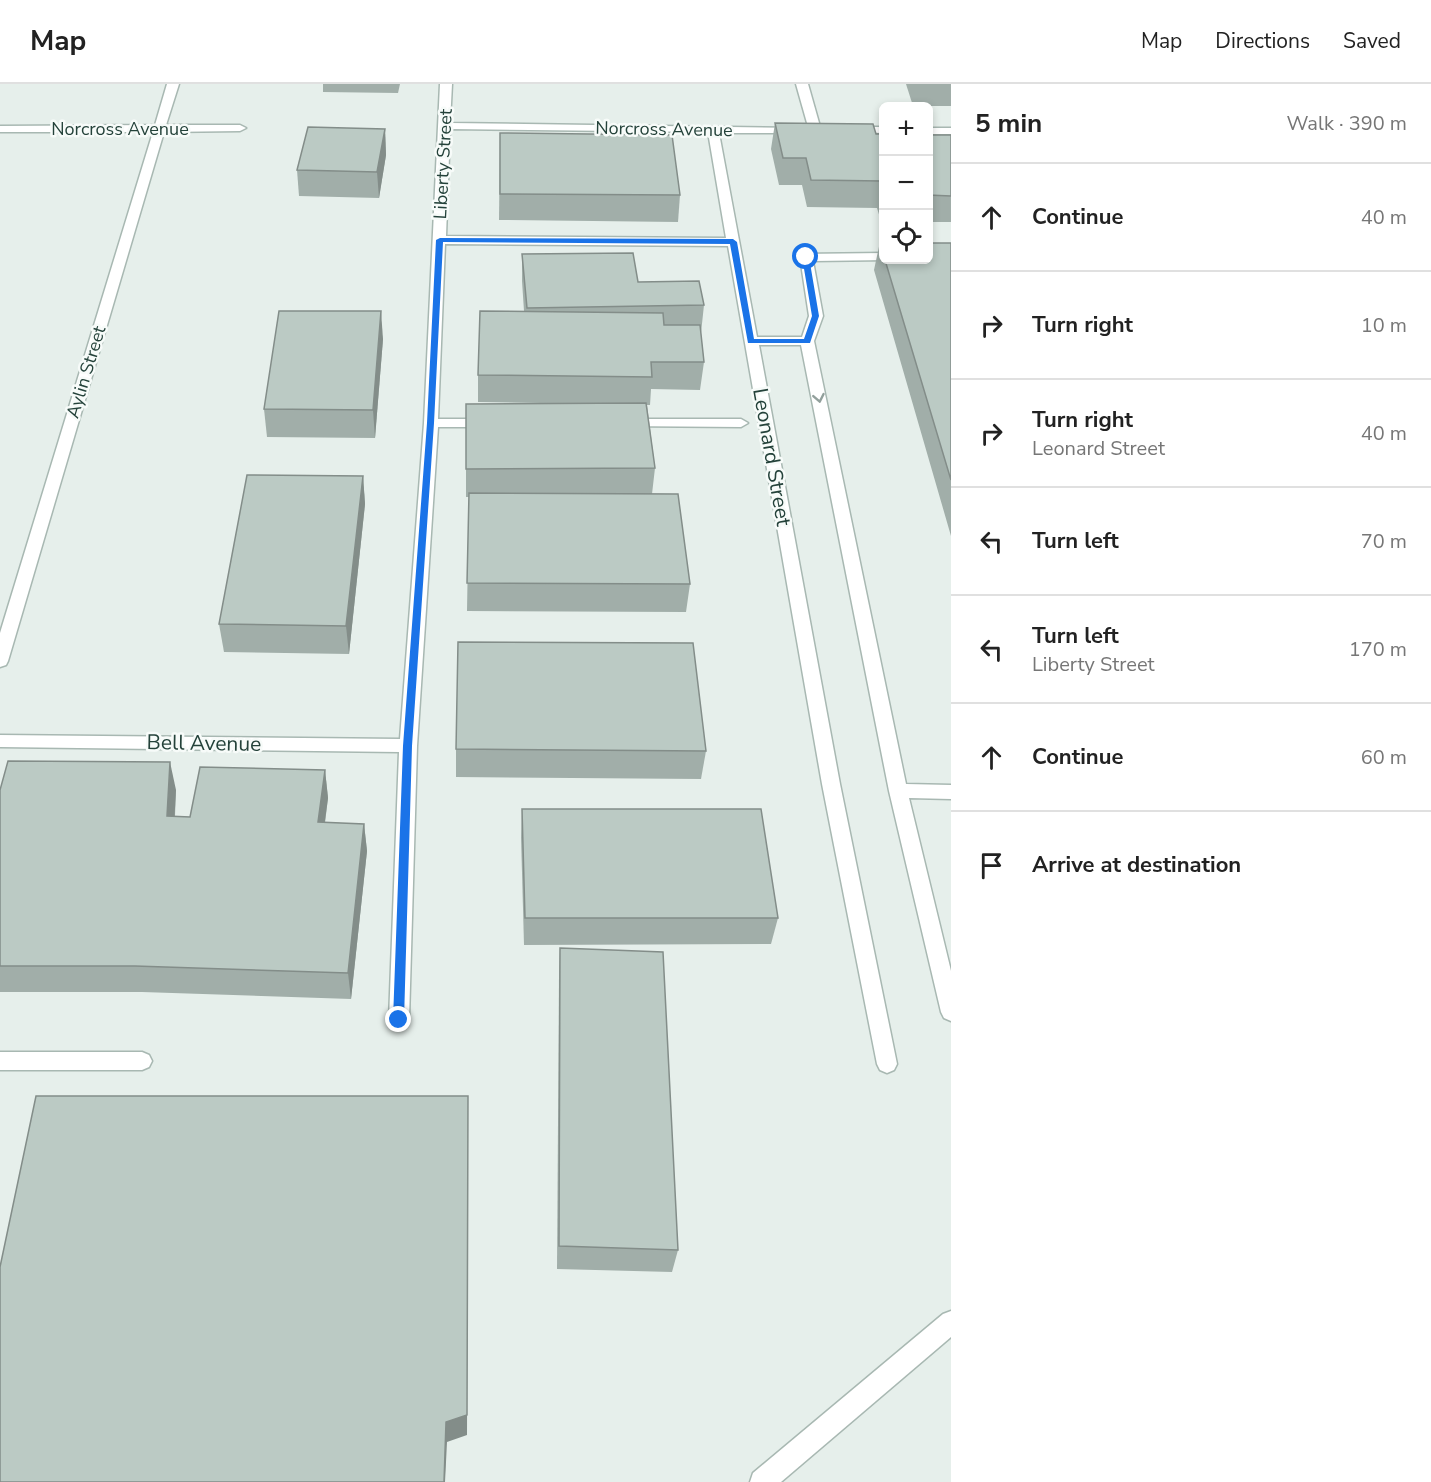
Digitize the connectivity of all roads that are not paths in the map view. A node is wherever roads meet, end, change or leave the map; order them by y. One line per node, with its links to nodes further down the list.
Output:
1 (172, 84): 7 (street, Aylin Street)
2 (446, 84): 4 (street, Liberty Street)
3 (802, 84): 9 (street)
4 (445, 126): 8 (street, Norcross Avenue); 13 (street, Liberty Street)
5 (240, 128): 7 (street, Norcross Avenue)
6 (0, 129): 7 (street, Norcross Avenue)
7 (159, 129): 22 (street, Aylin Street)
8 (713, 130): 9 (street, Norcross Avenue); 14 (street, Leonard Street)
9 (826, 130): 10 (street, Norcross Avenue)
10 (879, 130)
11 (933, 130): 12 (street)
12 (951, 131)
13 (440, 240): 14 (street); 18 (street, Liberty Street)
14 (733, 242): 16 (street, Leonard Street)
15 (879, 258): 17 (street)
16 (751, 341): 17 (street); 31 (street, Leonard Street)
17 (807, 341): 25 (street, one-way to 25)
18 (430, 423): 19 (street); 24 (street, Liberty Street)
19 (502, 423)
20 (609, 423): 21 (street)
21 (741, 423)
22 (0, 661)
23 (0, 741): 24 (street, Bell Avenue)
24 (408, 746): 28 (street, Liberty Street)
25 (898, 791): 26 (street); 27 (street)
26 (951, 792)
27 (951, 1012)
28 (399, 1020)
29 (0, 1061): 30 (street)
30 (142, 1061)
31 (887, 1064)
32 (951, 1322): 33 (street)
33 (762, 1482)

